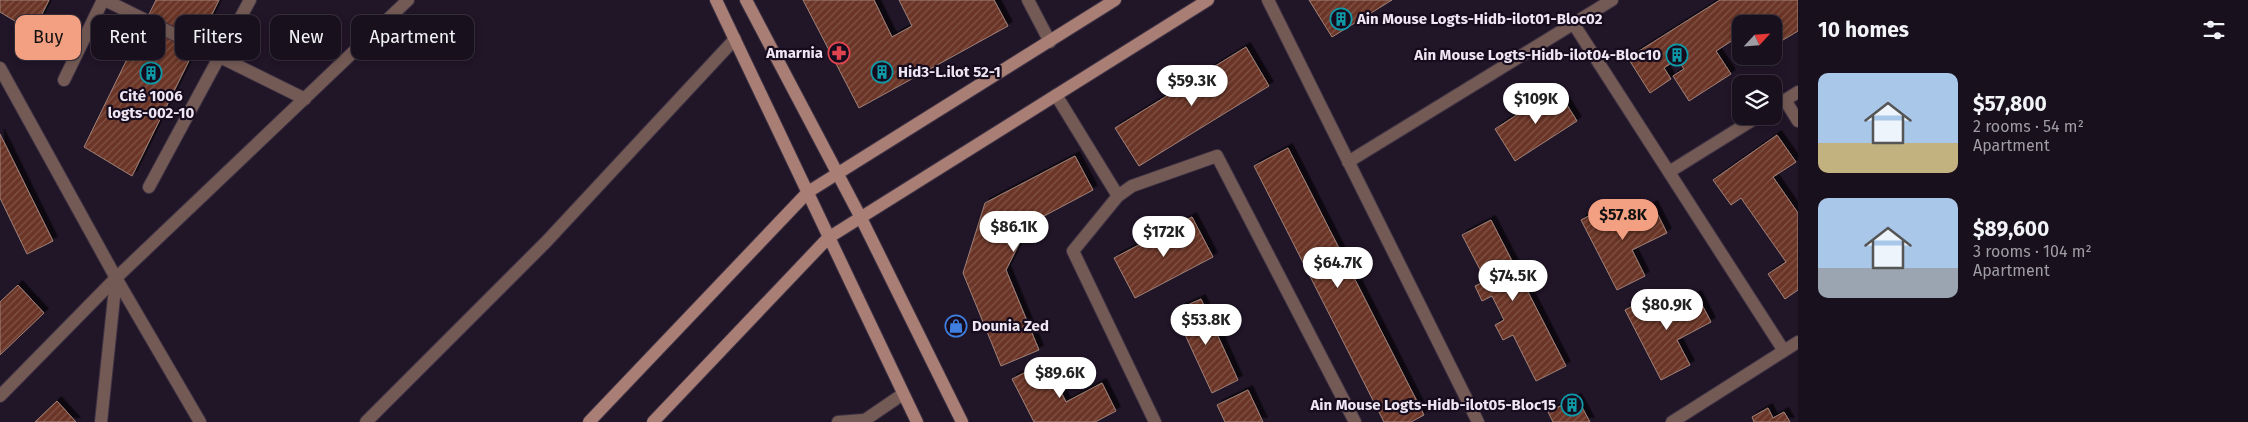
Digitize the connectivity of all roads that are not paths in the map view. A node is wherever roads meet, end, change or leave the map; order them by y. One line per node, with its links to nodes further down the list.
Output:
1 (104, 0): 13 (street); 19 (street)
2 (250, 0): 11 (street)
3 (408, 0): 22 (street)
4 (716, 0): 14 (street)
5 (746, 0): 29 (street)
6 (1028, 0): 15 (street)
7 (1115, 0): 15 (street)
8 (1208, 0): 21 (street)
9 (1268, 0): 27 (street)
10 (1612, 0): 12 (street)
11 (242, 15)
12 (1573, 23): 27 (street); 28 (street)
13 (175, 36)
14 (734, 39): 31 (street); 43 (street)
15 (1050, 42): 29 (street)
16 (218, 60): 30 (street)
17 (223, 60): 22 (street)
18 (0, 68): 35 (street)
19 (64, 80)
20 (1798, 92): 23 (street)
21 (1056, 95): 32 (street); 33 (street)
22 (304, 98): 35 (street)
23 (1785, 100): 24 (street); 25 (street)
24 (1782, 102)
25 (1798, 120)
26 (1745, 125): 28 (street)
27 (1348, 162): 51 (street)
28 (1669, 172): 37 (street)
29 (837, 174): 31 (street); 33 (street)
30 (149, 187)
31 (808, 192): 34 (street); 44 (street)
32 (1118, 196): 49 (street); 50 (street)
33 (861, 218): 34 (street); 48 (street)
34 (828, 238): 38 (street); 45 (street)
35 (116, 278): 39 (street); 41 (street); 42 (street)
36 (1798, 342): 37 (street)
37 (1784, 351): 52 (street)
38 (903, 394): 40 (street); 47 (street)
39 (0, 396)
40 (863, 421): 46 (street)
41 (101, 422)
42 (200, 422)
43 (366, 422)
44 (589, 422)
45 (653, 422)
46 (838, 422)
47 (917, 422)
48 (962, 422)
49 (1155, 422)
50 (1355, 422)
51 (1478, 422)
52 (1672, 422)

